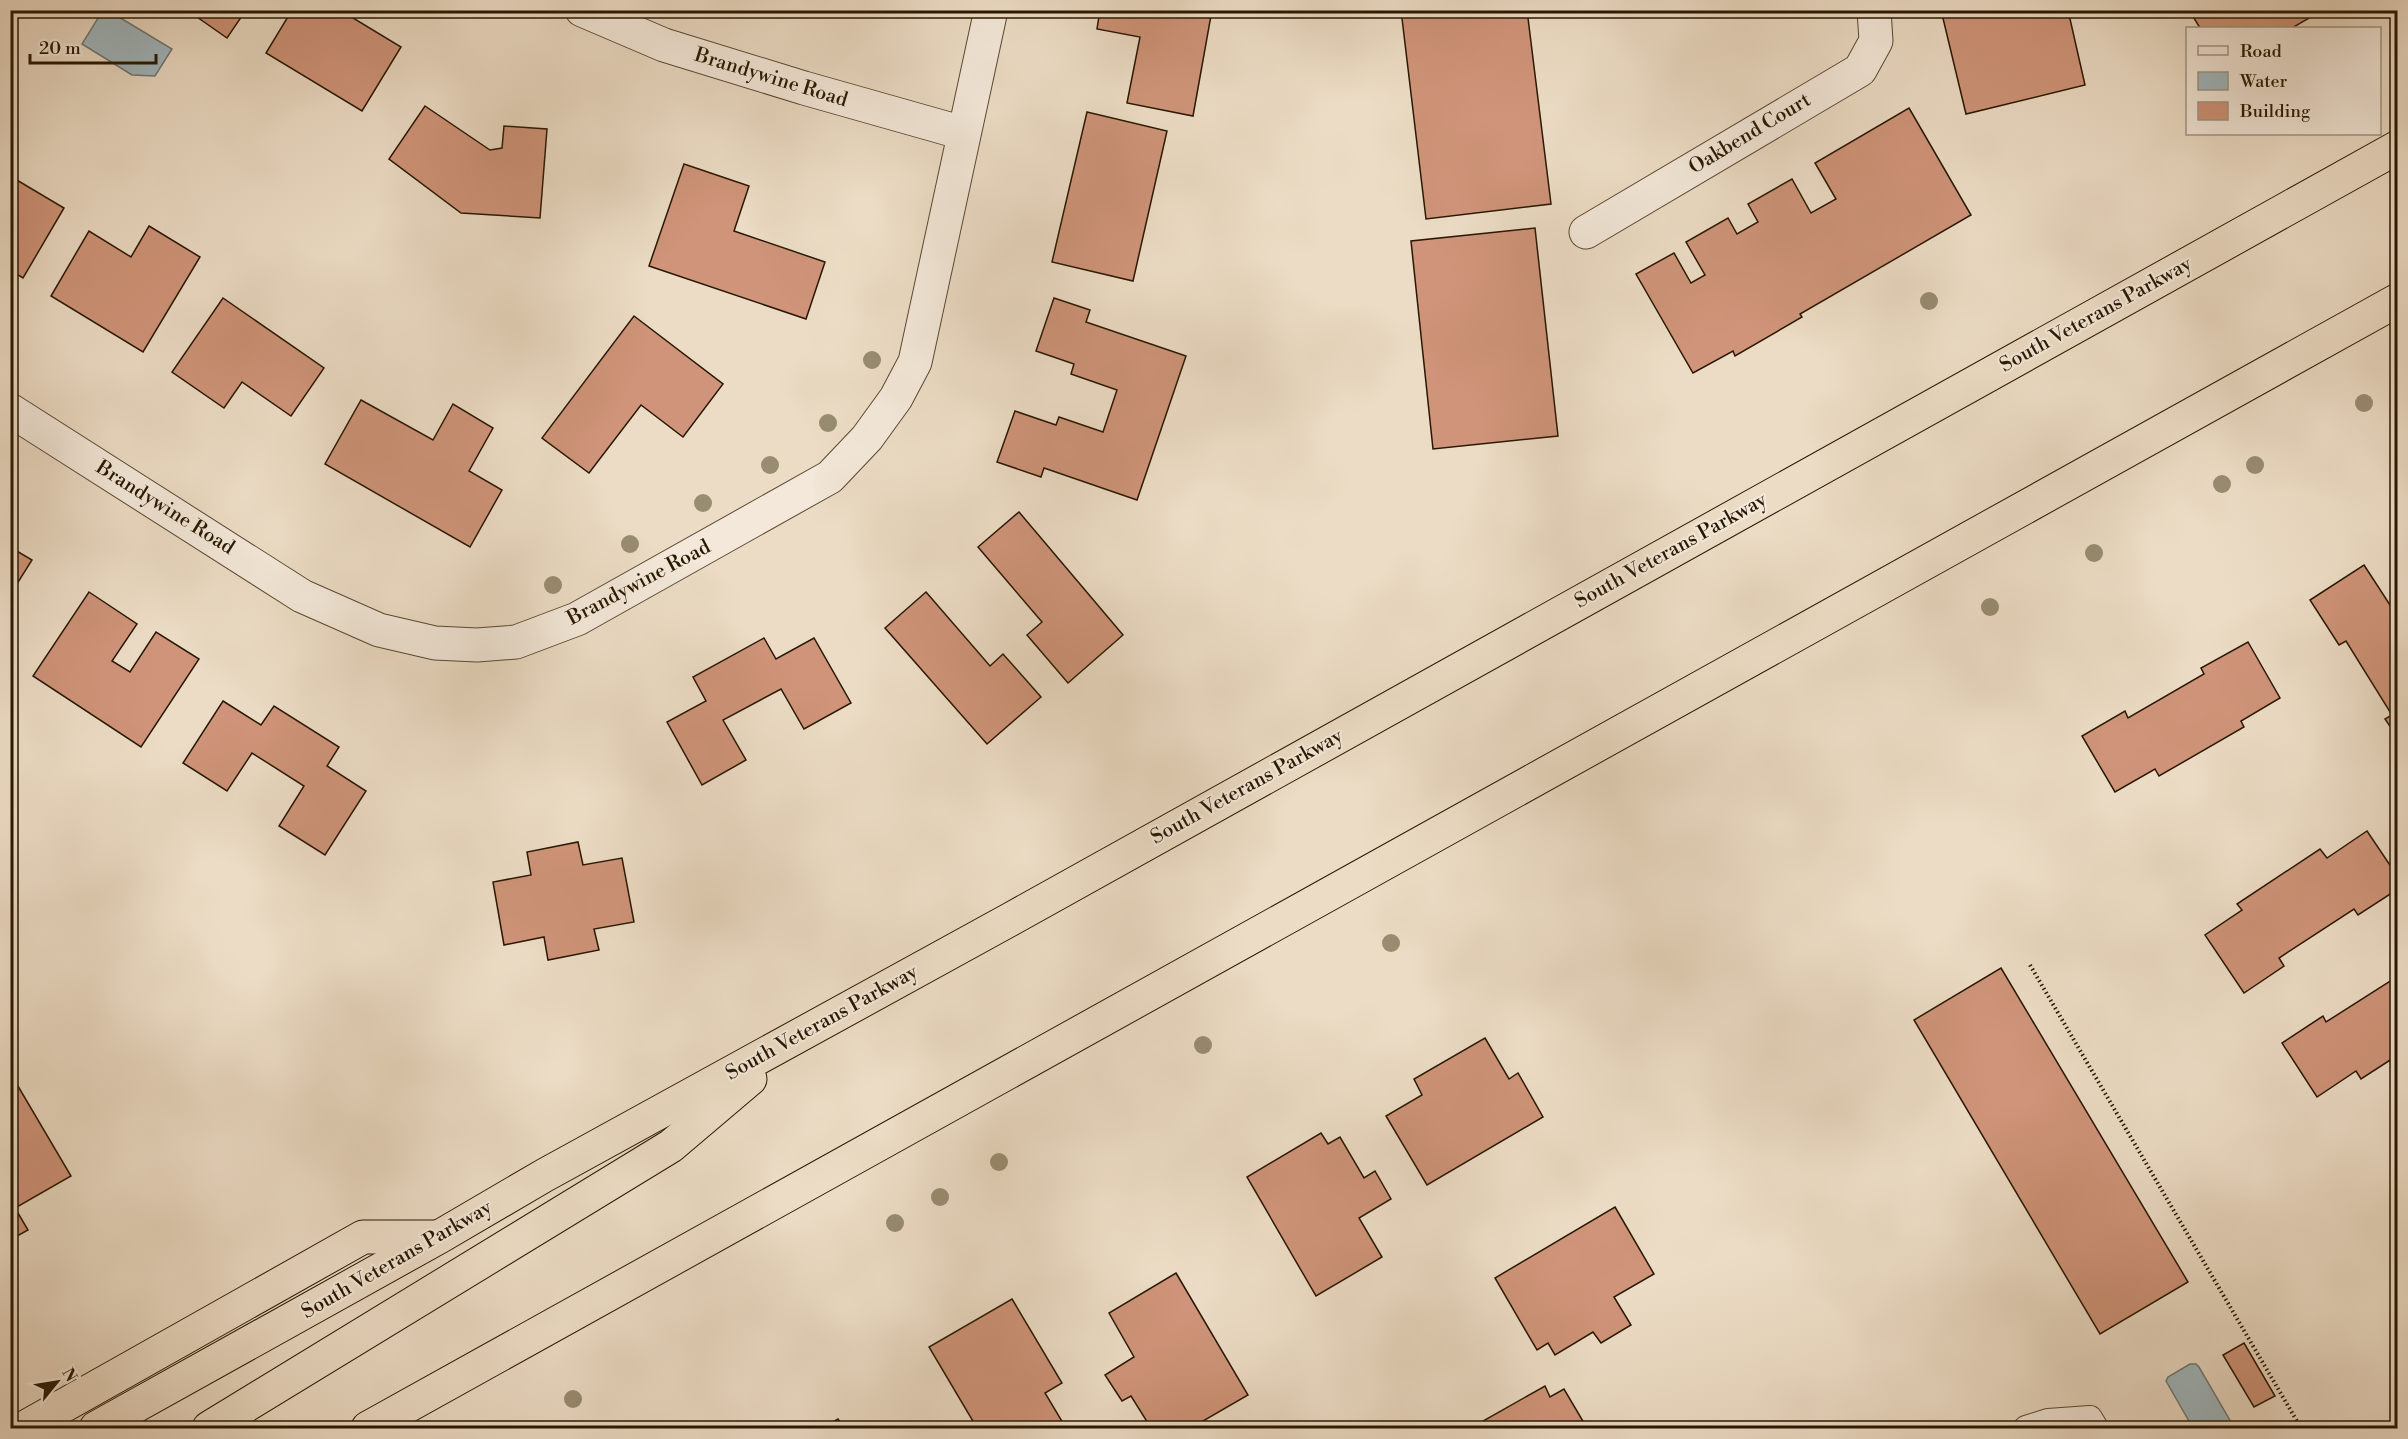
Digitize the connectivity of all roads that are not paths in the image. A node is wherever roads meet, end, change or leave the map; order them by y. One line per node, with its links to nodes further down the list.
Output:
1 (582, 10): 4 (street, Brandywine Road)
2 (991, 10): 4 (street, Brandywine Road)
3 (1874, 10): 6 (street, Oakbend Court)
4 (963, 133): 8 (street, Brandywine Road)
5 (2397, 147): 9 (highway, South Veterans Parkway)
6 (1586, 232)
7 (2397, 300): 14 (highway)
8 (10, 410)
9 (801, 1034): 10 (highway, South Veterans Parkway); 13 (highway)
10 (439, 1237): 11 (highway); 12 (highway, South Veterans Parkway)
11 (24, 1428)
12 (96, 1428)
13 (209, 1428)
14 (368, 1428)
15 (2026, 1428): 16 (lane)
16 (2096, 1428)

